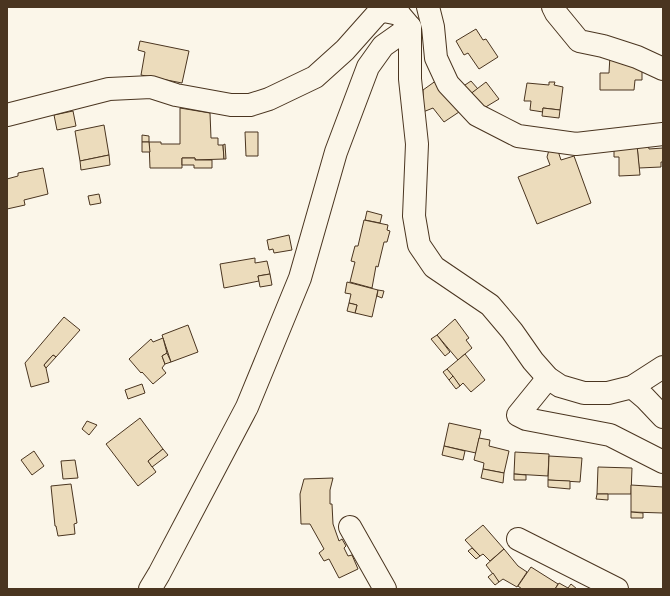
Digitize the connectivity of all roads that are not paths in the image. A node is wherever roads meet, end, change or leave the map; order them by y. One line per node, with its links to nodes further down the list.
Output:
1 (428, 7): 6 (street)
2 (553, 7): 4 (street)
3 (404, 16): 5 (street); 8 (street); 14 (street)
4 (663, 69)
5 (7, 115)
6 (663, 134)
7 (663, 367): 9 (street)
8 (548, 378): 9 (street); 11 (street)
9 (632, 387): 10 (street)
10 (663, 418)
11 (663, 462)
12 (350, 528): 15 (street)
13 (518, 539): 16 (street)
14 (150, 589)
15 (385, 589)
16 (617, 589)

